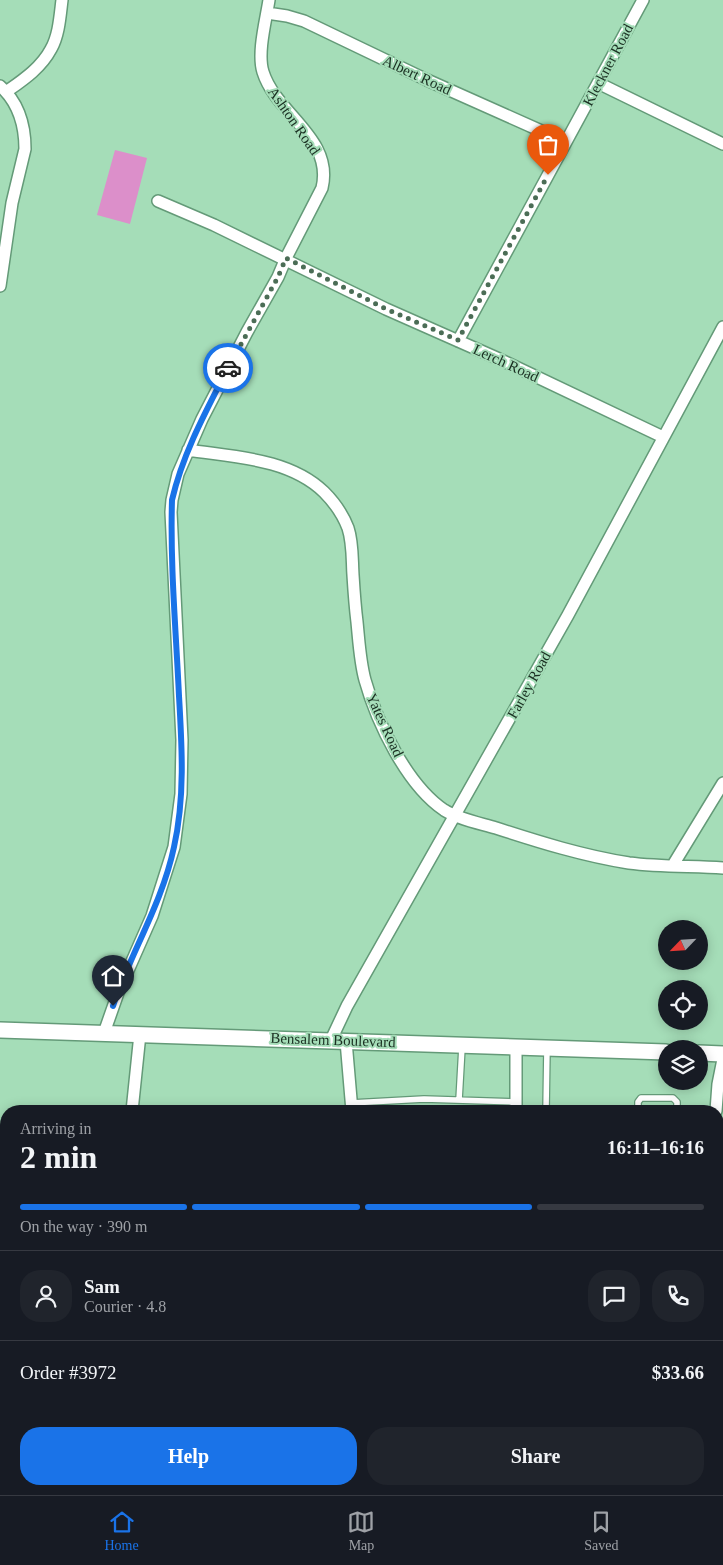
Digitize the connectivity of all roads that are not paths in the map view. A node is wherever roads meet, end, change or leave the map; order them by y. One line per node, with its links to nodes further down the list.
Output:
1 (62, 0): 6 (street)
2 (269, 0): 4 (street, Ashton Road)
3 (643, 0): 5 (street, Kleckner Road)
4 (267, 13): 7 (street, Albert Road); 10 (street, Ashton Road)
5 (598, 83): 7 (street, Kleckner Road); 8 (street)
6 (3, 89): 11 (street)
7 (566, 142): 13 (street, Kleckner Road)
8 (723, 144)
9 (158, 201): 10 (street, Lerch Road)
10 (286, 258): 13 (street, Lerch Road); 15 (street, Ashton Road)
11 (0, 286)
12 (723, 327): 14 (street, Farley Road)
13 (458, 340): 14 (street, Lerch Road)
14 (663, 437): 17 (street, Farley Road)
15 (188, 450): 17 (street, Yates Road); 21 (street, Ashton Road)
16 (723, 783): 18 (street)
17 (455, 815): 18 (street, Yates Road); 23 (street, Farley Road)
18 (673, 865): 19 (street, Yates Road)
19 (723, 868)
20 (0, 1030): 21 (main road, Bensalem Boulevard)
21 (104, 1033): 22 (main road, Bensalem Boulevard)
22 (140, 1034): 23 (main road, Bensalem Boulevard); 33 (street)
23 (331, 1040): 24 (main road, Bensalem Boulevard)
24 (346, 1041): 25 (main road, Bensalem Boulevard); 34 (street)
25 (462, 1045): 26 (main road, Bensalem Boulevard); 32 (lane)
26 (516, 1046): 27 (main road, Bensalem Boulevard); 37 (street)
27 (547, 1048): 28 (main road, Bensalem Boulevard); 38 (lane)
28 (658, 1052)
29 (708, 1053): 30 (main road)
30 (723, 1054)
31 (723, 1059): 41 (street)
32 (459, 1100): 35 (lane); 36 (lane)
33 (133, 1105)
34 (351, 1105)
35 (369, 1105)
36 (500, 1105)
37 (516, 1105)
38 (546, 1105)
39 (638, 1105): 40 (lane)
40 (677, 1105)
41 (716, 1105)

